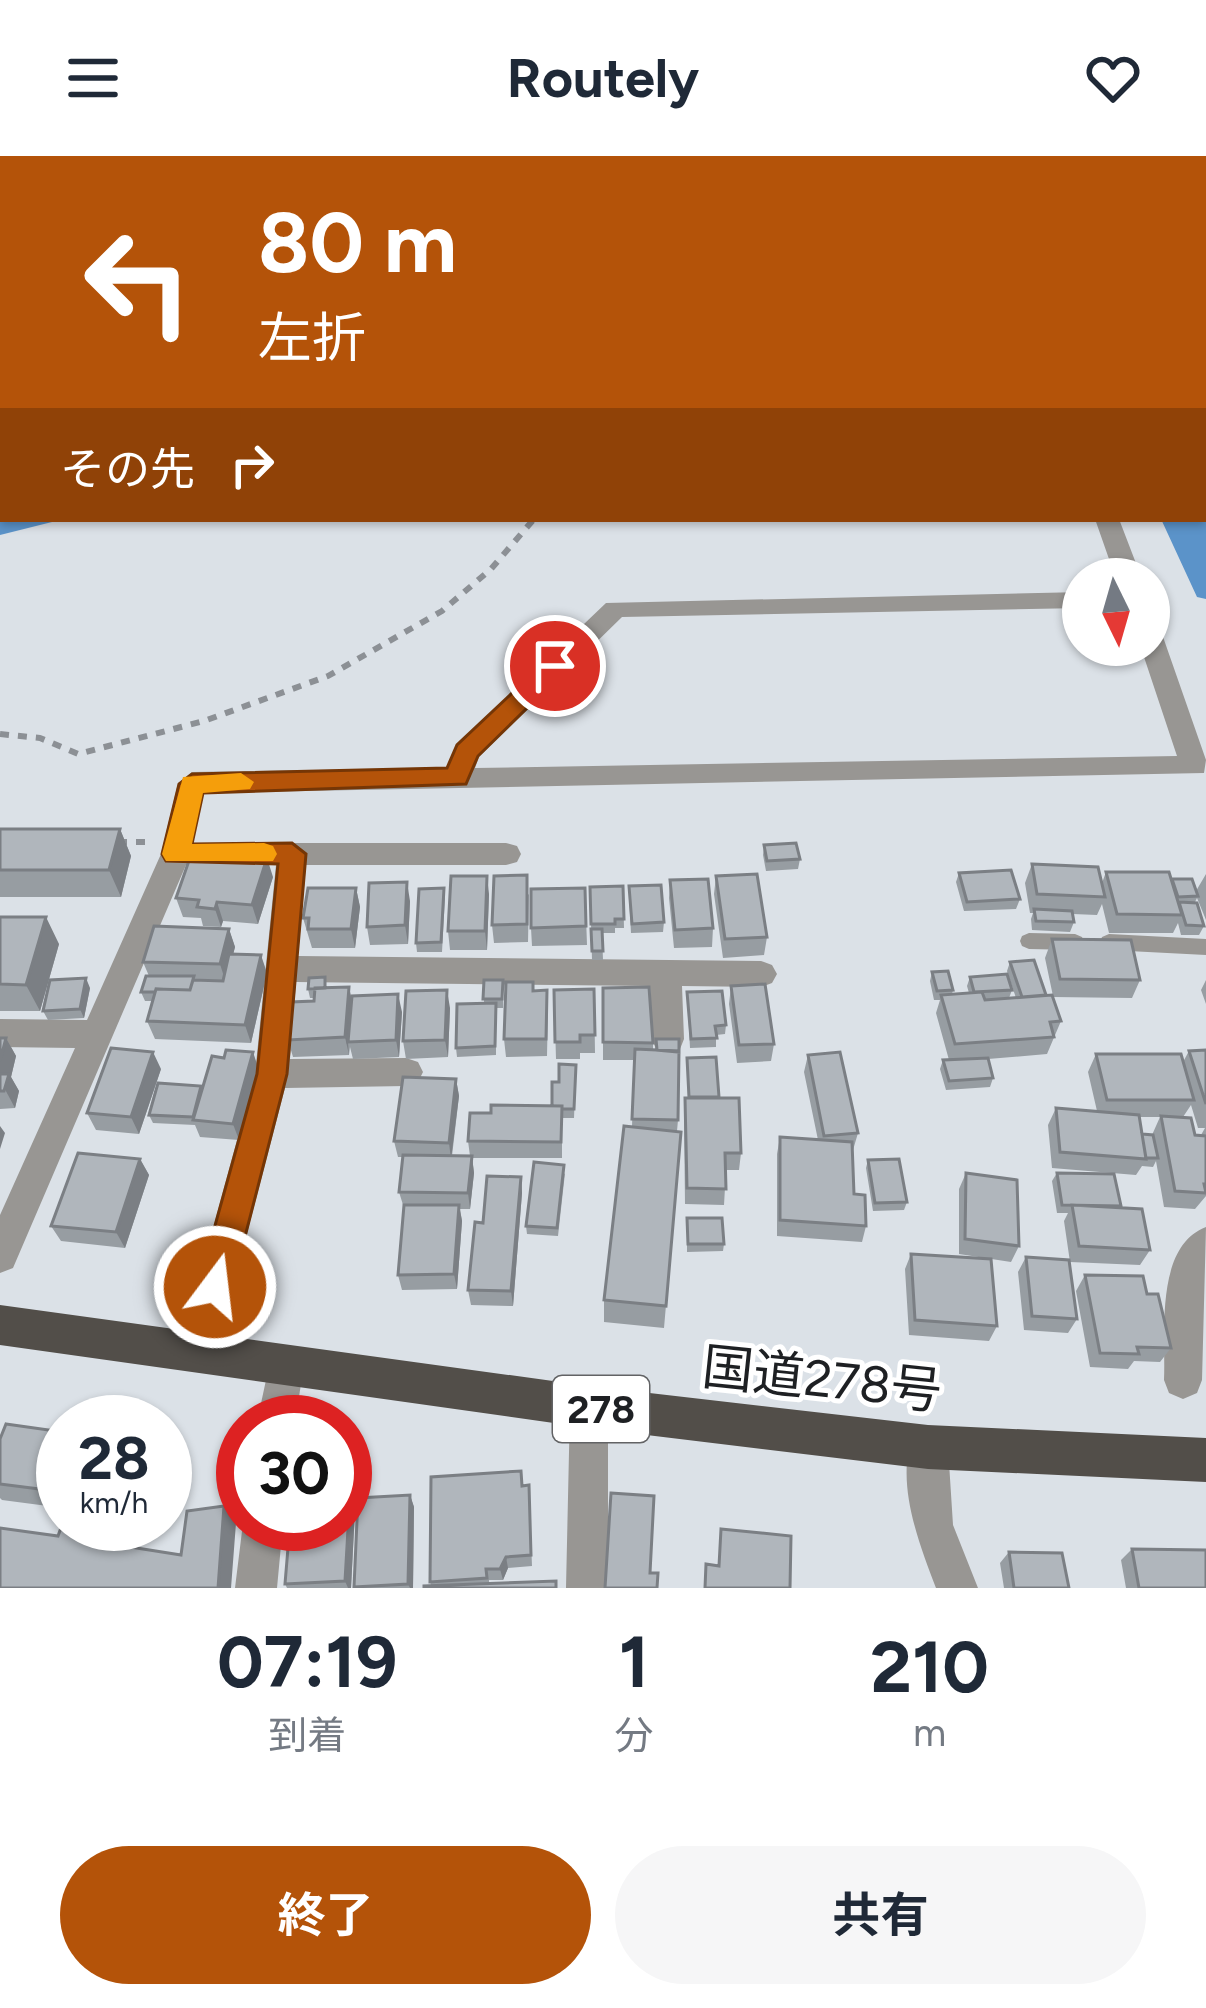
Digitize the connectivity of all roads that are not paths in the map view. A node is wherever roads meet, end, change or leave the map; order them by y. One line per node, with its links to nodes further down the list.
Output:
1 (1108, 522): 2 (street)
2 (1122, 558)
3 (1062, 600): 5 (street)
4 (1160, 666): 5 (street)
5 (457, 778): 6 (street)
6 (177, 848): 7 (street); 15 (street)
7 (292, 854): 8 (street); 11 (street)
8 (506, 854)
9 (1029, 941): 10 (lane)
10 (1206, 947)
11 (285, 969): 12 (street); 18 (street)
12 (666, 973): 13 (street); 16 (street)
13 (761, 974)
14 (0, 1034): 15 (street)
15 (97, 1034): 20 (street)
16 (668, 1039)
17 (406, 1072): 18 (street)
18 (272, 1074): 21 (street)
19 (1206, 1244): 24 (street)
20 (0, 1256)
21 (215, 1287)
22 (0, 1325): 23 (highway, 国道278号 / 278)
23 (284, 1365): 25 (street); 26 (highway, 国道278号 / 278)
24 (1183, 1380)
25 (280, 1395)
26 (589, 1407): 27 (highway, 国道278号 / 278); 31 (street)
27 (928, 1447): 28 (highway, 国道278号 / 278); 32 (street)
28 (1206, 1460)
29 (260, 1551): 30 (street)
30 (256, 1588)
31 (586, 1588)
32 (957, 1588)

